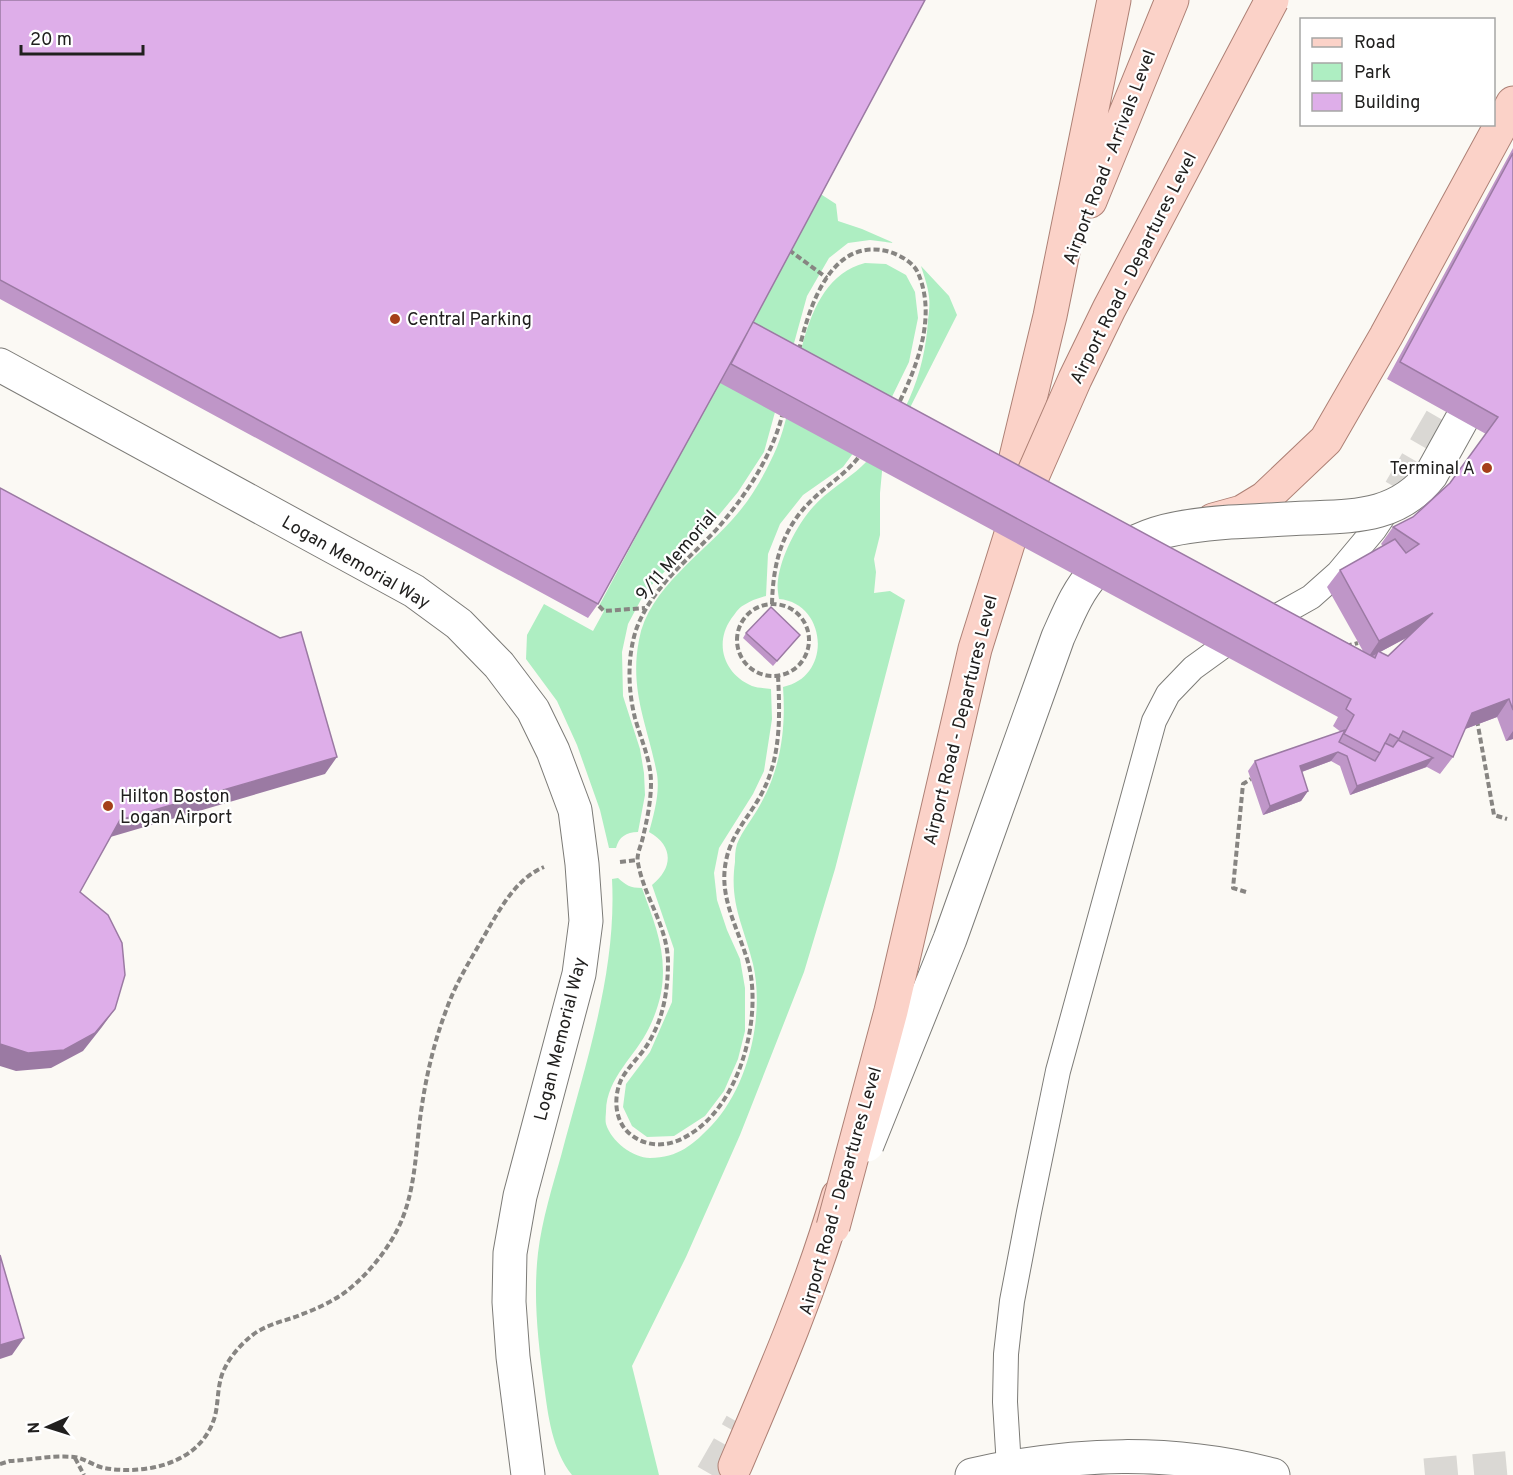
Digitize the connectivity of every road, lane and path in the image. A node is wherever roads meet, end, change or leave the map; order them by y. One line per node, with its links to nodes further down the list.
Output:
1 (1114, 0): 7 (main road)
2 (1172, 0): 7 (main road, Airport Road - Arrivals Level)
3 (1272, 0): 29 (main road, Airport Road - Departures Level, bridge)
4 (1513, 103): 15 (main road)
5 (789, 250): 6 (path)
6 (827, 278): 9 (path); 12 (path)
7 (1050, 316): 29 (main road)
8 (1513, 327): 29 (main road, bridge)
9 (798, 351)
10 (0, 365): 35 (main road, Logan Memorial Way)
11 (785, 405): 18 (path, 9/11 Memorial)
12 (896, 408)
13 (867, 447): 16 (path)
14 (1400, 490): 15 (main road); 32 (lane)
15 (1197, 525): 29 (main road)
16 (772, 604): 21 (path); 21 (path)
17 (599, 606): 18 (path)
18 (646, 608): 25 (path, 9/11 Memorial)
19 (1358, 643): 20 (path)
20 (1341, 648)
21 (778, 676): 25 (path)
22 (1474, 715): 24 (path)
23 (1251, 779): 28 (path)
24 (1507, 819)
25 (637, 860): 26 (path)
26 (619, 862)
27 (550, 865): 30 (path)
28 (1246, 892)
29 (827, 1238): 33 (main road, Airport Road - Departures Level)
30 (75, 1457): 31 (path); 34 (path)
31 (0, 1464)
32 (1009, 1467): 36 (main road); 37 (main road)
33 (738, 1471)
34 (84, 1475)
35 (528, 1475)
36 (972, 1475)
37 (1273, 1475)

